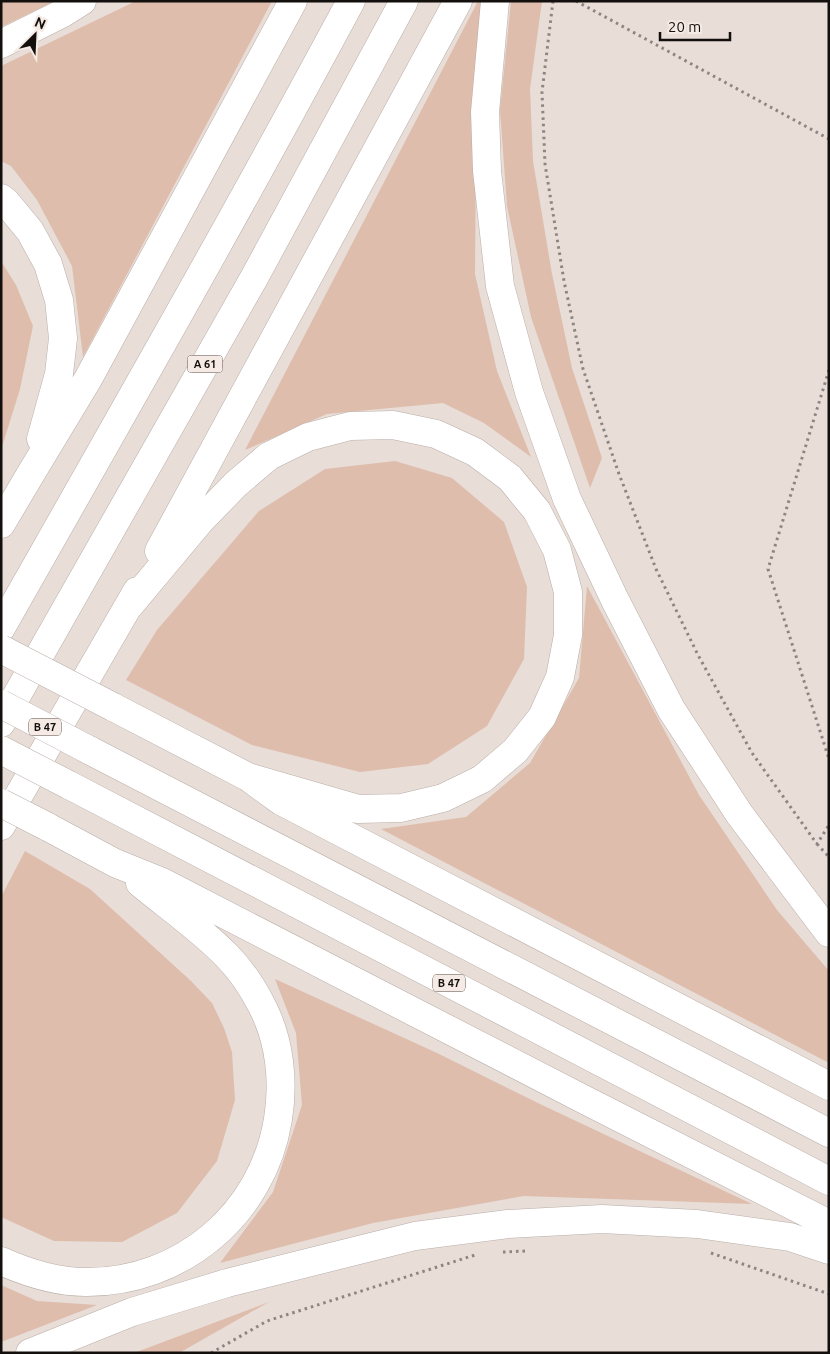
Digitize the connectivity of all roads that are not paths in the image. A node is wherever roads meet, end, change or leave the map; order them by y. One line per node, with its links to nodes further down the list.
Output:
1 (82, 1): 7 (highway)
2 (293, 1): 9 (highway)
3 (351, 1): 12 (highway)
4 (404, 1): 15 (highway, A 61)
5 (458, 1): 11 (highway)
6 (495, 1): 21 (highway)
7 (1, 44)
8 (1, 198): 9 (highway)
9 (30, 475): 10 (highway)
10 (1, 524)
11 (129, 606): 17 (highway); 19 (highway)
12 (1, 628)
13 (1, 649): 17 (highway, bridge)
14 (1, 704): 23 (highway, B 47, bridge)
15 (1, 723)
16 (1, 750): 24 (highway, B 47, bridge)
17 (248, 776): 22 (highway)
18 (1, 803): 20 (highway, bridge)
19 (1, 826)
20 (116, 863): 25 (highway); 27 (highway)
21 (829, 933)
22 (829, 1086)
23 (829, 1133)
24 (829, 1181)
25 (829, 1224)
26 (829, 1250): 28 (highway)
27 (1, 1261)
28 (30, 1353)

